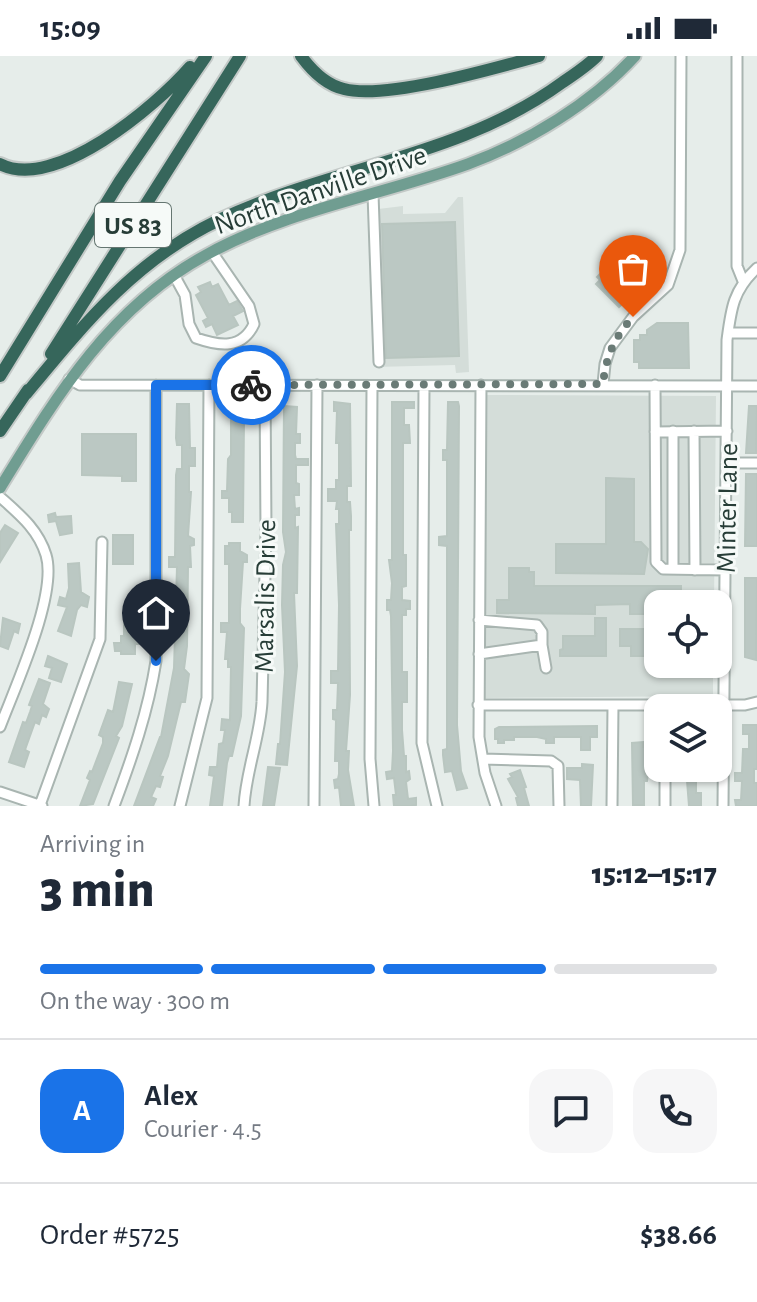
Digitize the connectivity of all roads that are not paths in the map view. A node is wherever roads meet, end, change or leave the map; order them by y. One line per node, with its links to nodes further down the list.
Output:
1 (203, 56): 9 (highway); 18 (highway, US 83)
2 (240, 56): 31 (highway, US 83)
3 (301, 56): 4 (highway)
4 (539, 56)
5 (597, 56): 31 (highway)
6 (635, 56): 10 (main road, North Danville Drive)
7 (681, 56): 21 (street)
8 (737, 56): 14 (street)
9 (0, 164)
10 (373, 194): 11 (main road, North Danville Drive); 17 (street)
11 (212, 252): 13 (main road, North Danville Drive); 13 (street)
12 (757, 268): 14 (street, Minter Lane)
13 (174, 275): 19 (main road, North Danville Drive)
14 (743, 281): 15 (street, Minter Lane)
15 (728, 333): 16 (street); 29 (street, Minter Lane)
16 (757, 333)
17 (379, 362)
18 (0, 376)
19 (69, 379): 22 (street); 39 (main road, North Danville Drive)
20 (265, 384): 23 (street); 24 (street); 65 (street, Marsalis Drive)
21 (603, 384): 25 (street); 26 (street)
22 (156, 385): 23 (street); 63 (street)
23 (209, 385): 64 (street)
24 (317, 385): 27 (street); 66 (street)
25 (481, 385): 28 (street); 47 (street)
26 (655, 385): 29 (street); 36 (street)
27 (372, 386): 28 (street); 67 (street)
28 (424, 386): 68 (street)
29 (727, 386): 30 (street); 35 (street, Minter Lane)
30 (757, 386)
31 (26, 394): 32 (highway, US 83)
32 (0, 431)
33 (673, 431): 34 (street); 36 (street); 41 (street)
34 (694, 431): 35 (street); 42 (street)
35 (727, 431): 37 (street, Minter Lane)
36 (655, 432): 44 (street)
37 (726, 463): 38 (street); 46 (street, Minter Lane)
38 (757, 463)
39 (0, 488)
40 (0, 497): 57 (street)
41 (673, 501): 42 (street); 44 (street)
42 (695, 501): 45 (street)
43 (102, 542): 62 (street)
44 (673, 569): 45 (street)
45 (695, 570): 46 (street)
46 (725, 570): 51 (street, Minter Lane)
47 (479, 620): 48 (street); 49 (street)
48 (542, 645): 49 (street); 50 (street)
49 (479, 654): 53 (street)
50 (546, 668)
51 (724, 694)
52 (757, 702): 55 (street)
53 (478, 705): 54 (street); 58 (street)
54 (613, 705): 56 (street); 71 (street)
55 (732, 705)
56 (644, 706)
57 (0, 727)
58 (483, 759): 69 (street); 70 (street)
59 (665, 782): 72 (street)
60 (723, 782): 73 (street, Minter Lane)
61 (0, 792): 62 (street)
62 (41, 806)
63 (114, 806)
64 (180, 806)
65 (244, 806)
66 (314, 806)
67 (374, 806)
68 (437, 806)
69 (496, 806)
70 (559, 806)
71 (612, 806)
72 (665, 806)
73 (723, 806)

